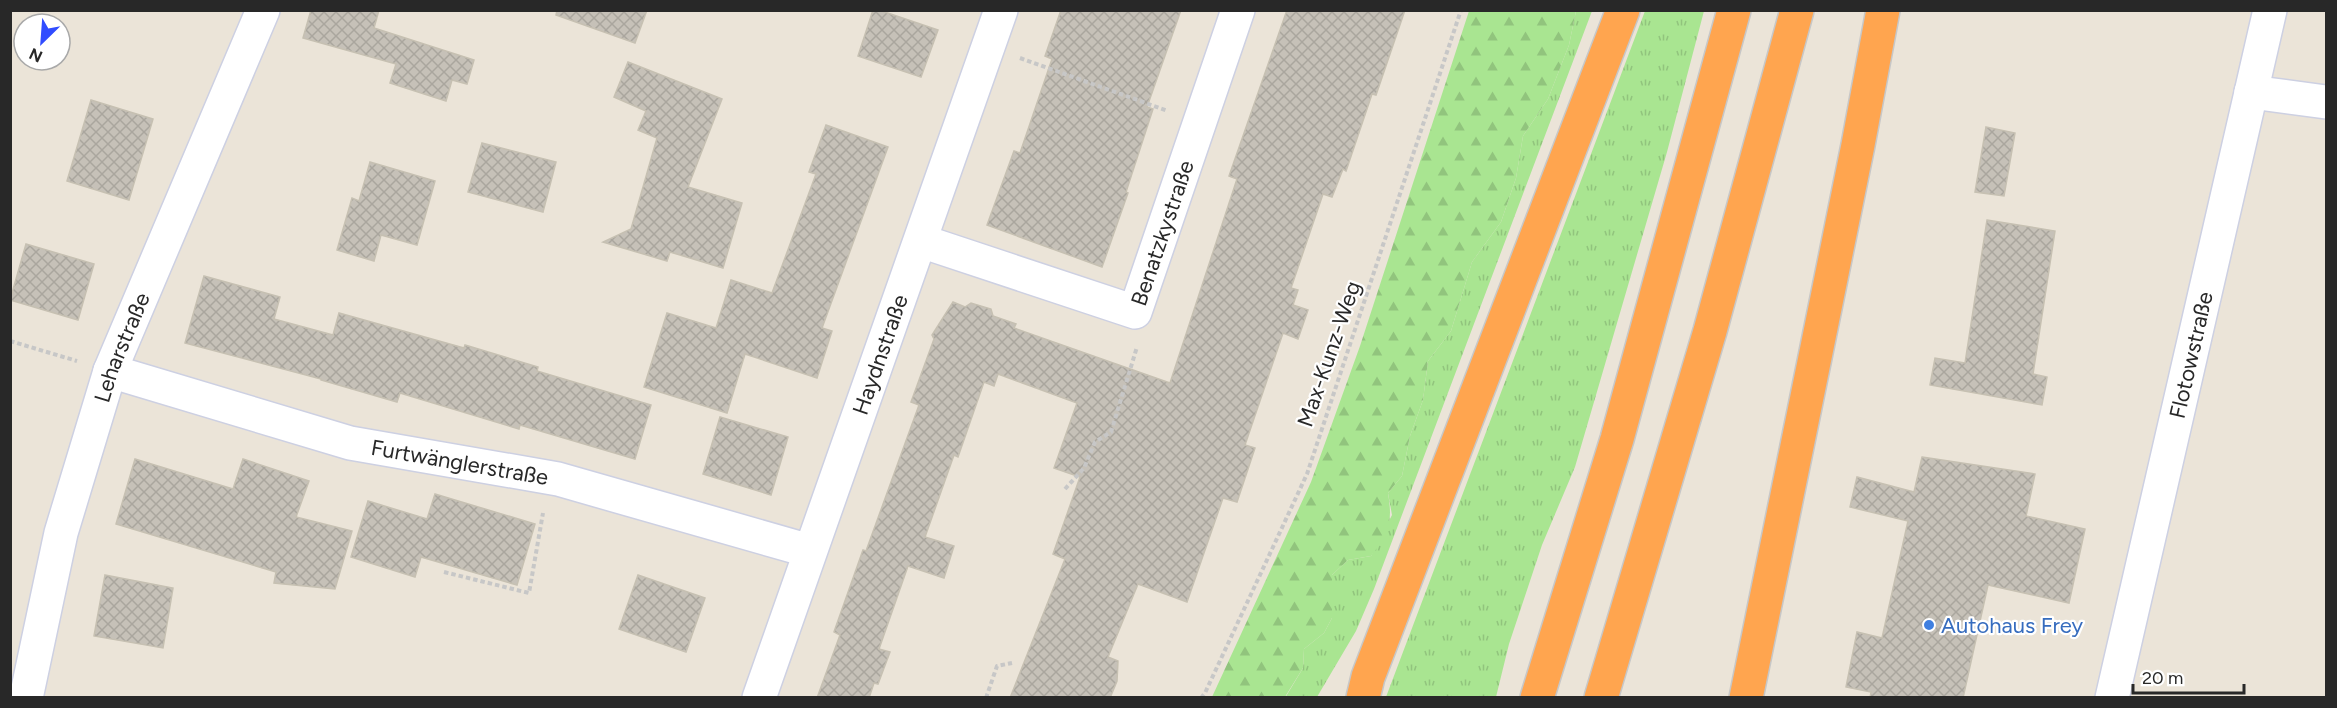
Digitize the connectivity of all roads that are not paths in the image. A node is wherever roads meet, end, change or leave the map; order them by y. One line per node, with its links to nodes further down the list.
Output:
1 (263, 10): 12 (street, Leharstraße)
2 (1001, 10): 11 (street, Haydnstraße)
3 (1238, 10): 11 (street, Benatzkystraße)
4 (1623, 10): 14 (highway)
5 (1734, 10): 18 (highway)
6 (1797, 10): 19 (highway)
7 (1883, 10): 15 (highway)
8 (2270, 10): 9 (street, Flotowstraße)
9 (2252, 92): 10 (street); 20 (street, Flotowstraße)
10 (2326, 102)
11 (921, 241): 13 (street, Haydnstraße)
12 (110, 371): 13 (street, Furtwänglerstraße); 16 (street, Leharstraße)
13 (810, 551): 17 (street, Haydnstraße)
14 (1361, 691)
15 (1747, 696)
16 (26, 698)
17 (759, 698)
18 (1537, 698)
19 (1601, 698)
20 (2112, 698)

